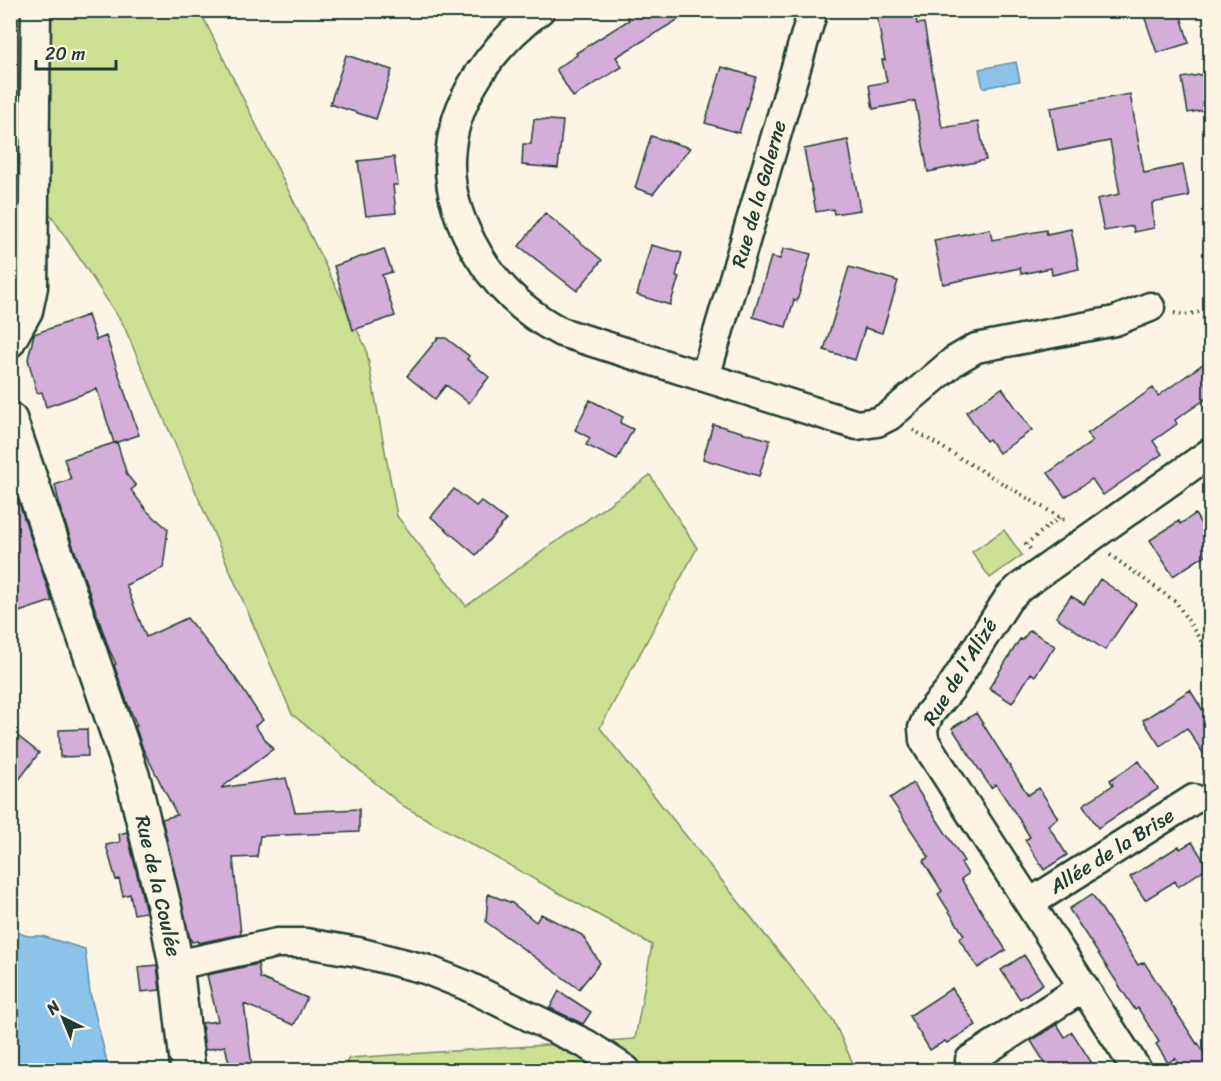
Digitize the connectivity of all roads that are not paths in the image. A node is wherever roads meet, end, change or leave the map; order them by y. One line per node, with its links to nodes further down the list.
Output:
1 (36, 10): 5 (street)
2 (540, 10): 6 (street)
3 (813, 10): 6 (street, Rue de la Galerne)
4 (1150, 307): 6 (street)
5 (10, 343)
6 (705, 377)
7 (10, 420): 11 (main road, Rue de la Coulée)
8 (1210, 453): 10 (street, Rue de l'Alizé)
9 (1194, 799): 10 (street, Allée de la Brise)
10 (1030, 903): 12 (street, Rue de l'Alizé)
11 (176, 965): 14 (street, Rue de la Coulée); 15 (main road)
12 (1084, 987): 13 (street); 16 (street, Rue de l'Alizé)
13 (970, 1060)
14 (616, 1063)
15 (188, 1071)
16 (1137, 1071)

